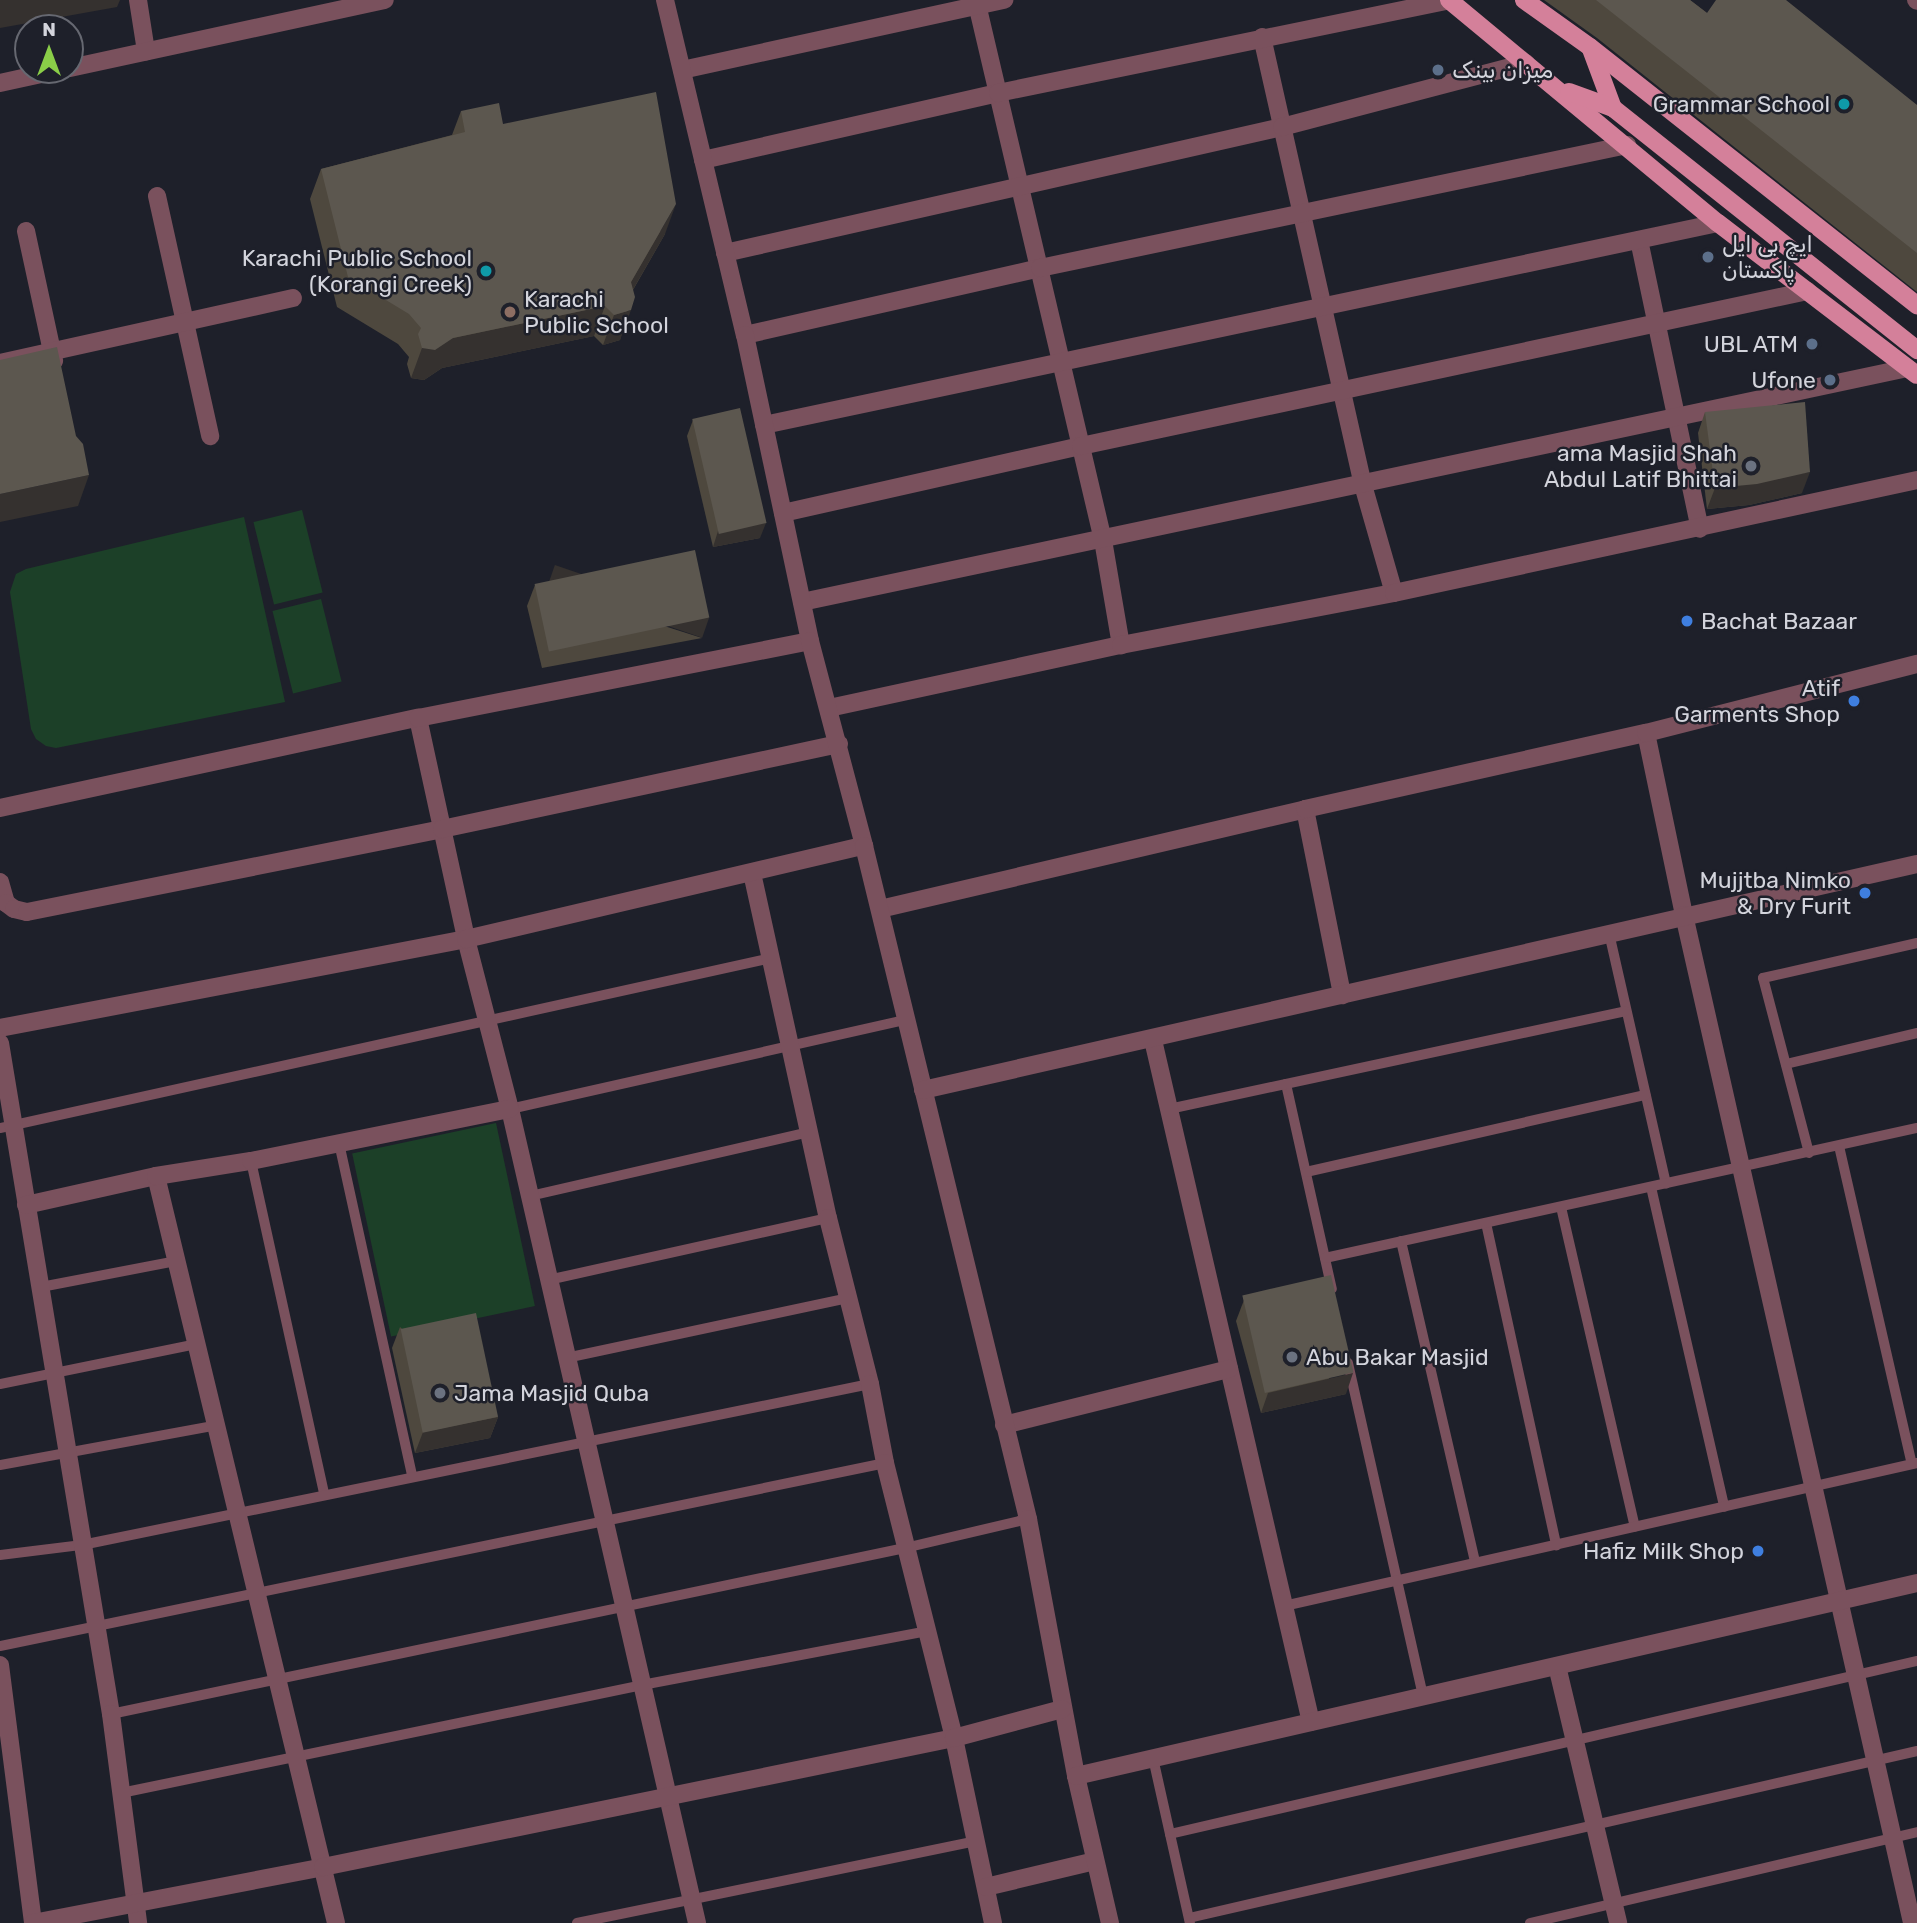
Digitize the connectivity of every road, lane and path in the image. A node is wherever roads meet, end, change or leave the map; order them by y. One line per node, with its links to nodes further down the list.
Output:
1 (138, 0): 10 (street)
2 (385, 0): 10 (street)
3 (665, 0): 13 (street)
4 (1004, 0): 7 (street)
5 (1449, 0): 8 (street); 11 (main road)
6 (1524, 0): 9 (main road)
7 (976, 3): 13 (street); 15 (street)
8 (1262, 37): 15 (street); 17 (street)
9 (1590, 47): 16 (main road); 30 (main road)
10 (146, 51): 12 (street)
11 (1526, 62): 14 (main road); 17 (street)
12 (84, 65)
13 (682, 69): 19 (street)
14 (1556, 87): 16 (main road); 18 (main road)
15 (998, 93): 19 (street); 20 (street)
16 (1613, 108): 35 (main road)
17 (1282, 127): 20 (street); 22 (street)
18 (1627, 145): 22 (street); 23 (main road)
19 (703, 160): 26 (street)
20 (1020, 185): 26 (street); 27 (street)
21 (157, 196): 33 (street)
22 (1302, 213): 27 (street); 31 (street)
23 (1718, 223): 25 (street); 28 (main road)
24 (26, 231): 36 (street)
25 (1639, 240): 31 (street); 32 (street)
26 (725, 253): 34 (street)
27 (1040, 268): 34 (street); 37 (street)
28 (1808, 291): 32 (street); 39 (main road)
29 (293, 298): 33 (street)
30 (1917, 305)
31 (1323, 306): 37 (street); 41 (street)
32 (1657, 321): 41 (street); 42 (street)
33 (187, 322): 36 (street); 44 (street)
34 (744, 335): 43 (street)
35 (1917, 350)
36 (52, 351): 38 (street); 40 (street)
37 (1061, 361): 43 (street); 45 (street)
38 (0, 363)
39 (1913, 371): 42 (street)
40 (57, 376)
41 (1342, 389): 45 (street); 47 (street)
42 (1678, 418): 47 (street); 49 (street)
43 (764, 425): 48 (street)
44 (210, 436)
45 (1081, 446): 48 (street); 50 (street)
46 (1917, 481): 49 (street)
47 (1363, 485): 50 (street); 51 (street)
48 (783, 513): 52 (street)
49 (1700, 529): 51 (street)
50 (1103, 540): 52 (street); 54 (street)
51 (1394, 593): 54 (street)
52 (802, 602): 53 (street)
53 (810, 641): 56 (street); 57 (street)
54 (1121, 645): 56 (street)
55 (1917, 664): 58 (street)
56 (829, 708): 59 (street)
57 (418, 718): 60 (street); 62 (street)
58 (1646, 733): 61 (street); 68 (street)
59 (839, 744): 62 (street); 63 (street)
60 (0, 808)
61 (1305, 809): 67 (street); 73 (street)
62 (442, 829): 66 (street); 70 (street)
63 (864, 846): 65 (street); 67 (street)
64 (1917, 864): 68 (street)
65 (752, 873): 70 (street); 72 (street)
66 (0, 882)
67 (880, 909): 76 (street)
68 (1684, 915): 69 (street); 95 (street)
69 (1609, 933): 73 (street); 74 (lane)
70 (466, 939): 75 (street); 77 (street)
71 (1917, 943): 82 (lane)
72 (771, 958): 75 (lane); 81 (street)
73 (1342, 995): 79 (street)
74 (1625, 1011): 83 (lane); 85 (lane)
75 (487, 1020): 86 (street); 88 (lane)
76 (906, 1020): 81 (lane); 84 (street)
77 (0, 1028)
78 (1917, 1033): 82 (lane)
79 (1153, 1040): 84 (street); 87 (street)
80 (0, 1043): 88 (street)
81 (791, 1046): 86 (lane); 90 (street)
82 (1786, 1063): 93 (lane)
83 (1286, 1084): 87 (lane); 96 (lane)
84 (923, 1090): 120 (street)
85 (1645, 1095): 96 (lane); 98 (lane)
86 (510, 1109): 91 (street); 100 (street)
87 (1169, 1109): 115 (street)
88 (7, 1126): 101 (street)
89 (1917, 1128): 92 (lane)
90 (810, 1132): 100 (lane); 103 (street)
91 (340, 1143): 94 (street); 126 (lane)
92 (1839, 1146): 93 (lane); 124 (lane)
93 (1808, 1153): 95 (lane)
94 (251, 1161): 97 (street); 128 (lane)
95 (1740, 1168): 98 (lane); 127 (street)
96 (1306, 1172): 106 (lane)
97 (156, 1176): 101 (street); 107 (street)
98 (1666, 1184): 99 (lane)
99 (1651, 1187): 102 (lane); 129 (lane)
100 (530, 1196): 108 (street)
101 (26, 1205): 109 (street)
102 (1561, 1207): 104 (lane); 133 (lane)
103 (828, 1218): 108 (lane); 110 (street)
104 (1486, 1223): 105 (lane); 135 (lane)
105 (1401, 1241): 106 (lane); 138 (lane)
106 (1325, 1258): 111 (lane)
107 (176, 1261): 109 (lane); 112 (street)
108 (548, 1280): 114 (street)
109 (40, 1287): 116 (street)
110 (848, 1298): 114 (lane); 118 (street)
111 (1334, 1298)
112 (196, 1344): 116 (lane); 119 (street)
113 (1346, 1352): 139 (lane)
114 (566, 1358): 121 (street)
115 (1229, 1369): 120 (street); 144 (street)
116 (55, 1373): 117 (lane); 122 (street)
117 (0, 1384)
118 (870, 1384): 121 (lane); 123 (street)
119 (218, 1425): 122 (lane); 130 (street)
120 (1004, 1425): 131 (street)
121 (586, 1441): 126 (lane); 132 (street)
122 (69, 1452): 125 (lane); 134 (street)
123 (885, 1463): 132 (lane); 136 (street)
124 (1914, 1464): 127 (lane)
125 (0, 1465)
126 (412, 1476): 128 (lane)
127 (1811, 1488): 129 (lane); 142 (street)
128 (324, 1494): 130 (lane)
129 (1724, 1507): 133 (lane)
130 (238, 1512): 134 (lane); 141 (street)
131 (1028, 1519): 136 (lane); 155 (street)
132 (604, 1521): 141 (lane); 143 (street)
133 (1635, 1527): 135 (lane)
134 (82, 1545): 137 (lane); 145 (street)
135 (1556, 1545): 138 (lane)
136 (905, 1548): 143 (lane); 146 (street)
137 (0, 1555)
138 (1475, 1562): 139 (lane)
139 (1397, 1580): 144 (lane); 154 (lane)
140 (1917, 1583): 142 (street)
141 (258, 1593): 145 (lane); 152 (street)
142 (1839, 1601): 150 (street); 151 (street)
143 (624, 1605): 152 (lane); 153 (street)
144 (1284, 1606): 157 (street)
145 (97, 1626): 147 (lane); 156 (street)
146 (927, 1631): 153 (lane); 158 (street)
147 (0, 1646)
148 (1917, 1661): 151 (lane)
149 (0, 1665): 179 (street)
150 (1557, 1666): 154 (street); 159 (street)
151 (1856, 1675): 159 (lane); 163 (street)
152 (278, 1679): 156 (lane); 161 (street)
153 (642, 1685): 161 (lane); 166 (street)
154 (1423, 1696): 157 (street)
155 (1062, 1709): 158 (street); 164 (street)
156 (111, 1714): 165 (street)
157 (1311, 1722): 162 (street)
158 (954, 1738): 166 (street); 171 (street)
159 (1575, 1740): 167 (street); 169 (lane)
160 (1917, 1751): 163 (lane)
161 (298, 1757): 165 (lane); 173 (street)
162 (1153, 1758): 164 (street); 169 (lane)
163 (1875, 1760): 167 (lane); 170 (street)
164 (1076, 1776): 172 (street)
165 (121, 1793): 176 (street)
166 (668, 1795): 173 (street); 175 (street)
167 (1595, 1825): 177 (street); 178 (lane)
168 (1917, 1832): 170 (lane)
169 (1170, 1834): 178 (lane)
170 (1893, 1838): 177 (lane); 188 (street)
171 (976, 1841): 174 (street); 175 (lane)
172 (1095, 1860): 174 (street); 185 (street)
173 (323, 1867): 176 (street); 181 (street)
174 (986, 1887): 184 (street)
175 (691, 1899): 182 (lane); 183 (street)
176 (134, 1903): 179 (street); 180 (street)
177 (1613, 1904): 186 (lane); 187 (street)
178 (1189, 1921)
179 (33, 1923)
180 (138, 1923)
181 (336, 1923)
182 (576, 1923)
183 (697, 1923)
184 (993, 1923)
185 (1110, 1923)
186 (1530, 1923)
187 (1618, 1923)
188 (1912, 1923)

